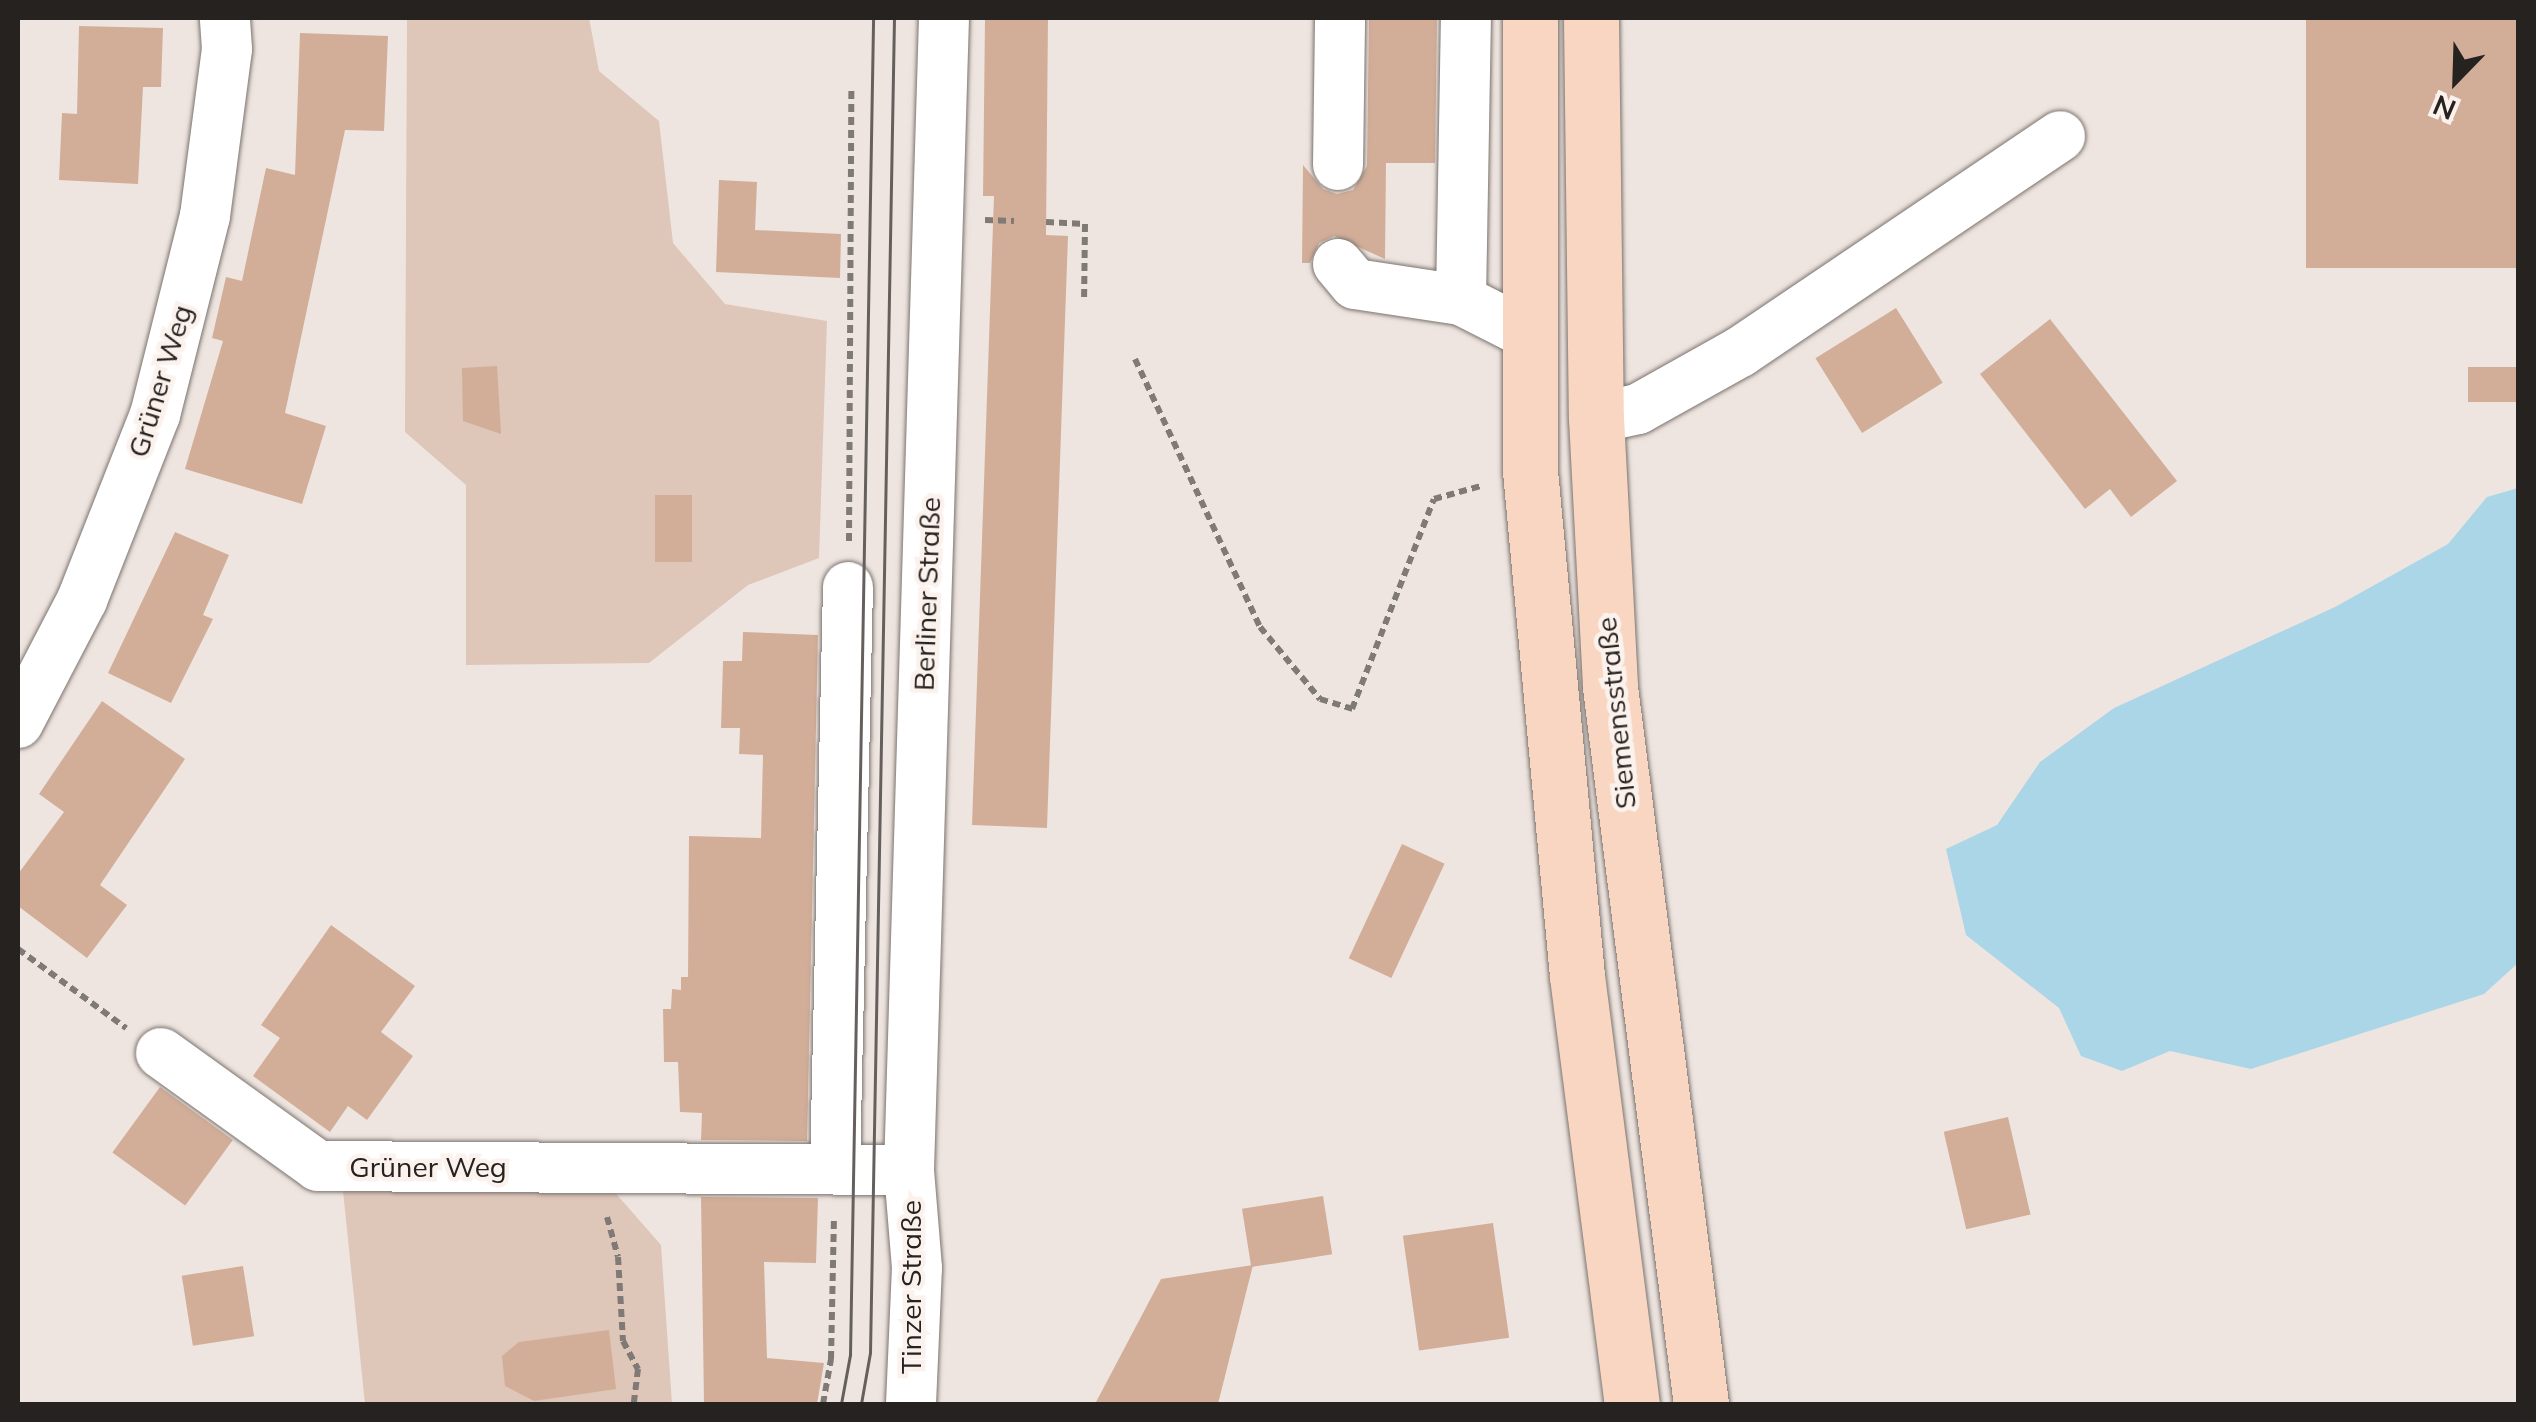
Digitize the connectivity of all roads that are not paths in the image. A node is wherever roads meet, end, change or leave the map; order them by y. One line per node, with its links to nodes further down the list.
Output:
1 (224, 18): 14 (street, Grüner Weg)
2 (944, 18): 17 (street, Berliner Straße)
3 (1340, 18): 8 (street)
4 (1466, 18): 10 (street)
5 (1530, 18): 11 (main road)
6 (1591, 18): 12 (main road, Siemensstraße)
7 (2060, 136): 12 (street)
8 (1338, 165)
9 (1338, 264): 10 (street)
10 (1462, 300): 11 (street)
11 (1526, 334): 19 (main road)
12 (1596, 418): 20 (main road, Siemensstraße)
13 (848, 587): 16 (street)
14 (18, 724)
15 (161, 1053): 16 (street, Grüner Weg)
16 (836, 1168): 17 (street, Grüner Weg)
17 (910, 1170): 18 (street, Tinzer Straße)
18 (911, 1404)
19 (1632, 1404)
20 (1701, 1404)

